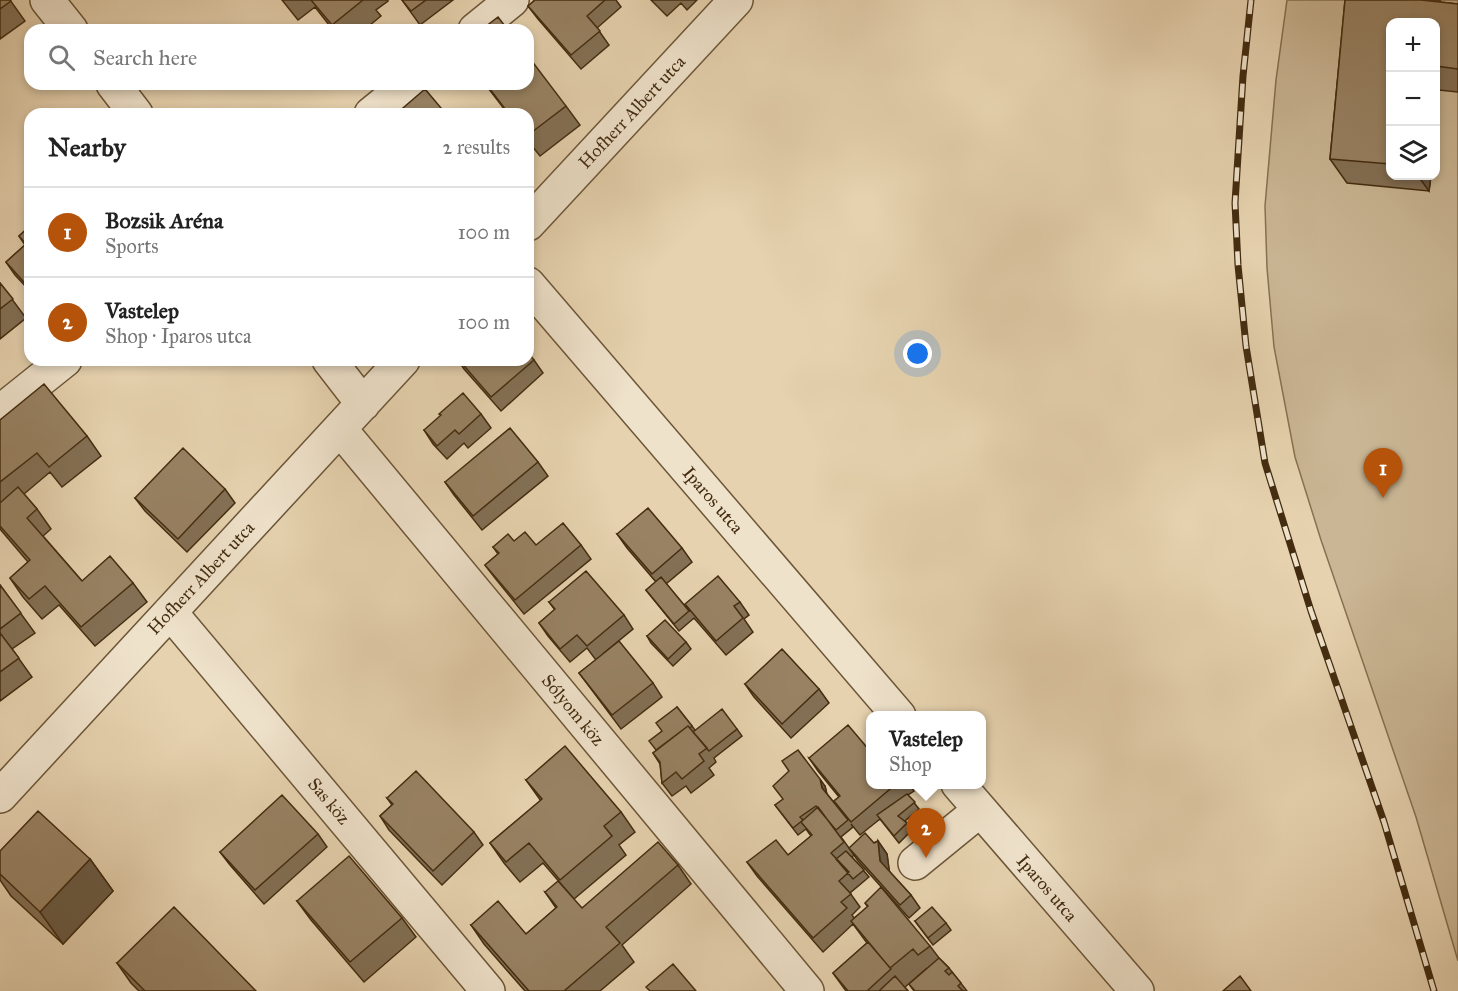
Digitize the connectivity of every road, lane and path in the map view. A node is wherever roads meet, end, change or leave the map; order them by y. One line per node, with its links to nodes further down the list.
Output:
1 (47, 0): 4 (street)
2 (512, 0): 5 (street)
3 (736, 0): 10 (street, Hofherr Albert utca)
4 (66, 24)
5 (482, 24)
6 (118, 90): 8 (street)
7 (401, 90): 9 (street)
8 (131, 108)
9 (378, 108)
10 (534, 218)
11 (534, 291): 19 (street, Iparos utca)
12 (58, 366): 16 (street)
13 (334, 366): 15 (street)
14 (398, 366): 15 (street, Hofherr Albert utca)
15 (363, 404): 17 (street, Hofherr Albert utca)
16 (0, 412)
17 (340, 429): 18 (street, Hofherr Albert utca); 25 (street, Sólyom köz)
18 (170, 612): 21 (street, Hofherr Albert utca); 24 (street, Sas köz)
19 (894, 711)
20 (962, 789): 22 (street, Iparos utca)
21 (0, 796)
22 (980, 810): 23 (street); 26 (street, Iparos utca)
23 (915, 863)
24 (488, 991)
25 (807, 991)
26 (1137, 991)

